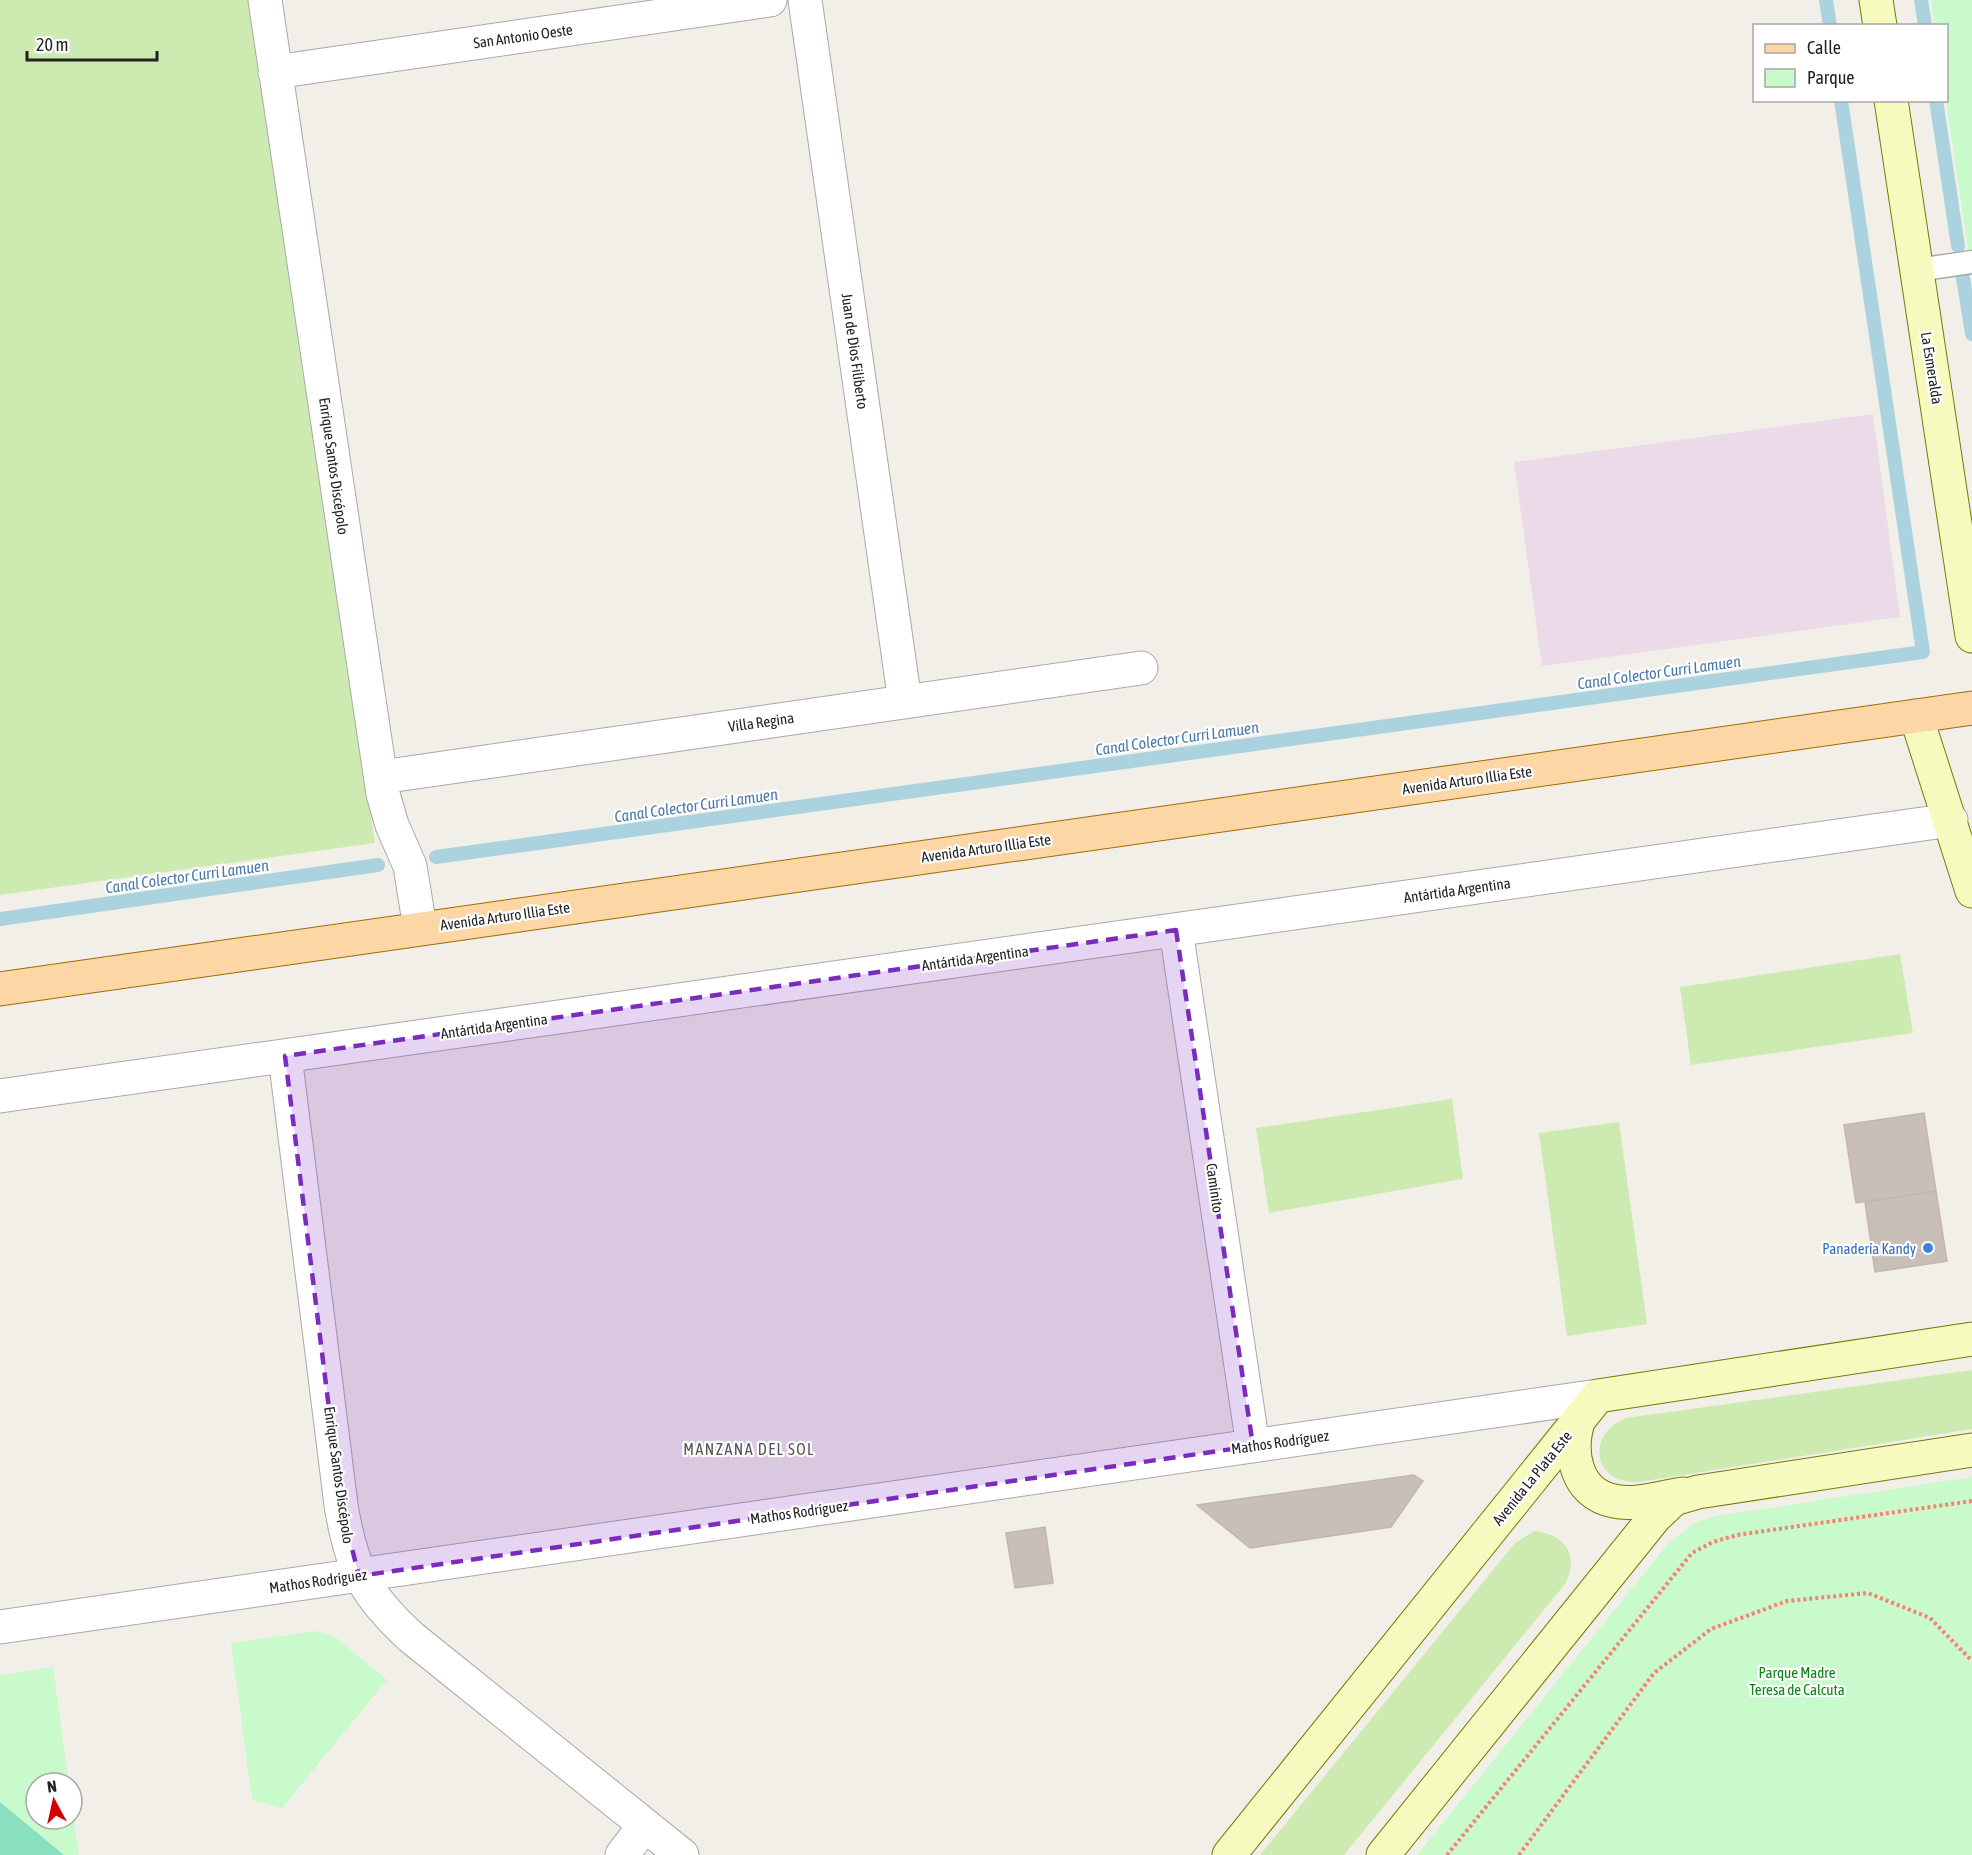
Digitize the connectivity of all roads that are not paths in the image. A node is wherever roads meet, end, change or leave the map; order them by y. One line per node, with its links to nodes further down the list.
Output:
1 (265, 0): 6 (street, Enrique Santos Discépolo)
2 (770, 0): 6 (street, San Antonio Oeste)
3 (805, 0): 12 (street, Juan de Dios Filiberto)
4 (1876, 0): 5 (main road)
5 (1880, 24)
6 (275, 72): 15 (street, Enrique Santos Discépolo)
7 (1891, 102): 9 (main road, La Esmeralda)
8 (1972, 262): 9 (lane)
9 (1917, 270): 10 (main road, La Esmeralda)
10 (1972, 636)
11 (1141, 668): 12 (street, Villa Regina)
12 (905, 702): 15 (street, Villa Regina)
13 (1972, 708): 14 (main road, Avenida Arturo Illia Este)
14 (1916, 716): 16 (main road); 18 (main road, Avenida Arturo Illia Este)
15 (381, 777): 18 (street, Enrique Santos Discépolo)
16 (1951, 820): 17 (main road); 19 (street, Antártida Argentina)
17 (1972, 891)
18 (420, 928): 20 (main road, Avenida Arturo Illia Este)
19 (1176, 930): 21 (street, Antártida Argentina); 25 (street, Caminito)
20 (0, 989)
21 (285, 1056): 22 (street, Antártida Argentina); 28 (street, Enrique Santos Discépolo)
22 (0, 1096)
23 (1972, 1339): 24 (main road)
24 (1589, 1408): 25 (street, Mathos Rodríguez); 27 (main road); 33 (main road, Avenida La Plata Este)
25 (1253, 1446): 28 (street, Mathos Rodríguez)
26 (1972, 1450): 27 (main road)
27 (1698, 1491): 34 (main road)
28 (359, 1576): 29 (street, Mathos Rodríguez); 30 (street, Enrique Santos Discépolo)
29 (0, 1627)
30 (645, 1825): 31 (street); 32 (street, Enrique Santos Discépolo)
31 (621, 1855)
32 (682, 1855)
33 (1229, 1855)
34 (1383, 1855)

